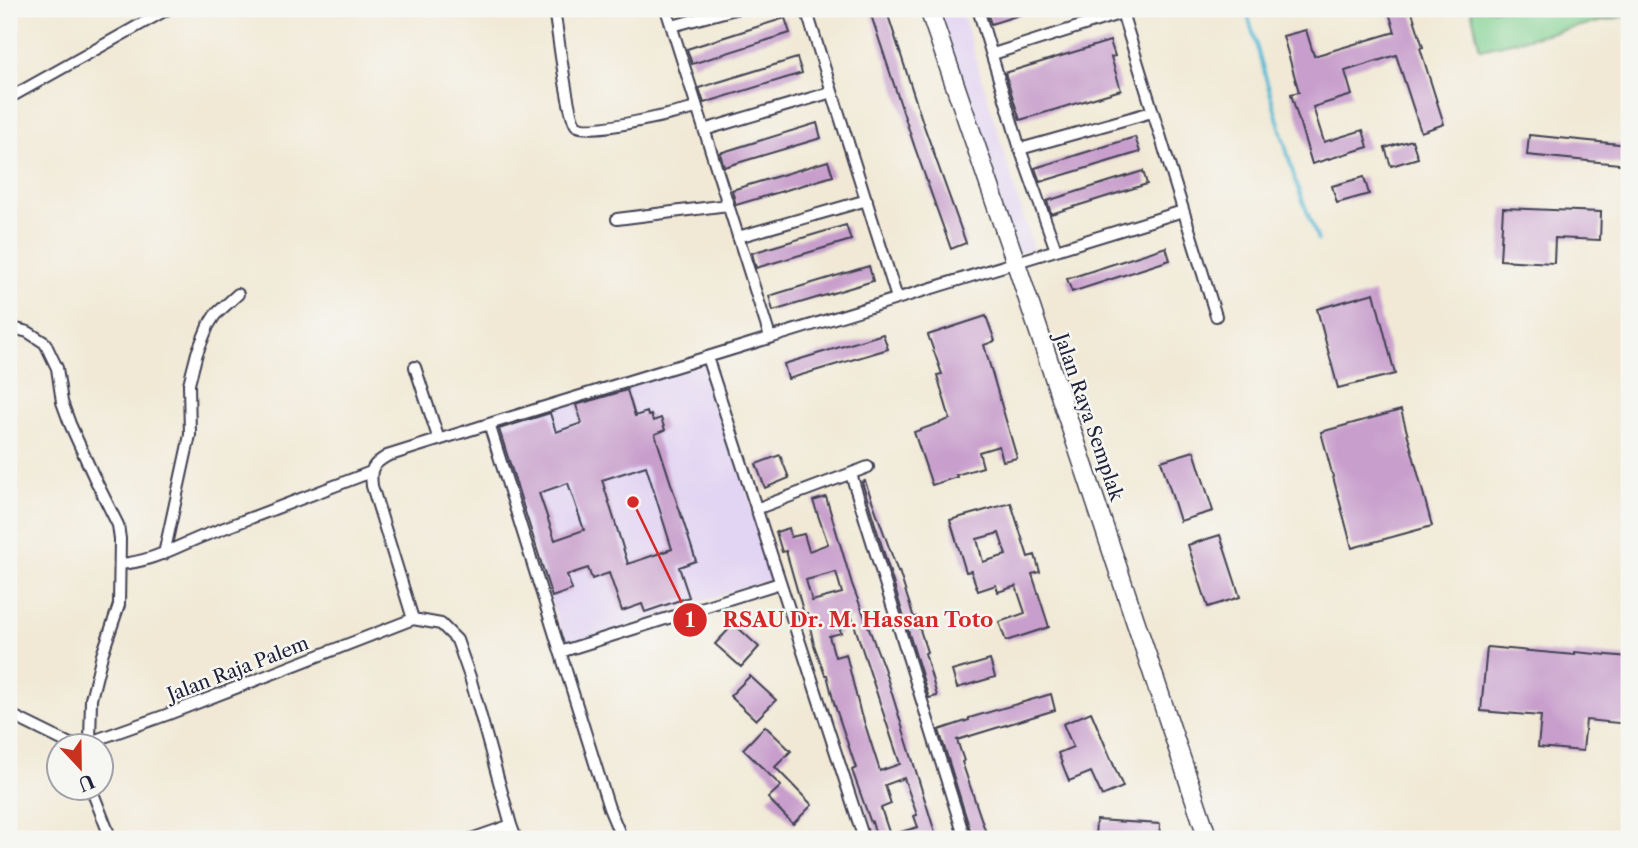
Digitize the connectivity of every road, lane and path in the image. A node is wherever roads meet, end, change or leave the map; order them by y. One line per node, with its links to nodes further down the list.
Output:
1 (9, 9): 10 (street)
2 (168, 9): 14 (street)
3 (554, 9): 15 (street)
4 (666, 9): 11 (street)
5 (735, 9): 11 (street)
6 (806, 9): 13 (street)
7 (929, 9): 25 (main road, Jalan Raya Semplak)
8 (978, 9): 12 (street)
9 (1121, 11): 12 (street); 16 (street)
10 (9, 22)
11 (672, 26): 15 (street)
12 (993, 54): 18 (street)
13 (832, 92): 17 (street); 19 (street)
14 (9, 98)
15 (697, 108): 17 (street)
16 (1152, 111): 18 (street); 21 (street)
17 (704, 130): 20 (street)
18 (1020, 149): 24 (street)
19 (866, 200): 23 (street); 27 (street)
20 (728, 205): 22 (street); 23 (street)
21 (1183, 211): 24 (street); 28 (street)
22 (617, 219)
23 (738, 237): 30 (street)
24 (1056, 250): 25 (street)
25 (1016, 263): 27 (street); 56 (main road, Jalan Raya Semplak)
26 (238, 294): 39 (street)
27 (897, 298): 30 (street)
28 (1216, 316)
29 (9, 327): 40 (street)
30 (769, 337): 31 (street)
31 (707, 357): 33 (street); 38 (street)
32 (415, 367): 34 (street)
33 (489, 424): 34 (street); 43 (street)
34 (439, 440): 36 (street)
35 (868, 467): 37 (street)
36 (371, 472): 39 (street); 42 (street)
37 (851, 474): 38 (street); 55 (street)
38 (756, 509): 41 (street)
39 (164, 554): 40 (street)
40 (120, 564): 45 (street)
41 (780, 583): 43 (street); 54 (street)
42 (413, 620): 47 (street, Jalan Raja Palem); 49 (street)
43 (560, 653): 53 (street)
44 (9, 715): 46 (street)
45 (90, 732)
46 (46, 733)
47 (116, 733)
48 (96, 802): 50 (street)
49 (511, 825): 51 (street); 52 (street)
50 (111, 839)
51 (471, 839)
52 (516, 839)
53 (622, 839)
54 (864, 839)
55 (965, 839)
56 (1208, 839)

